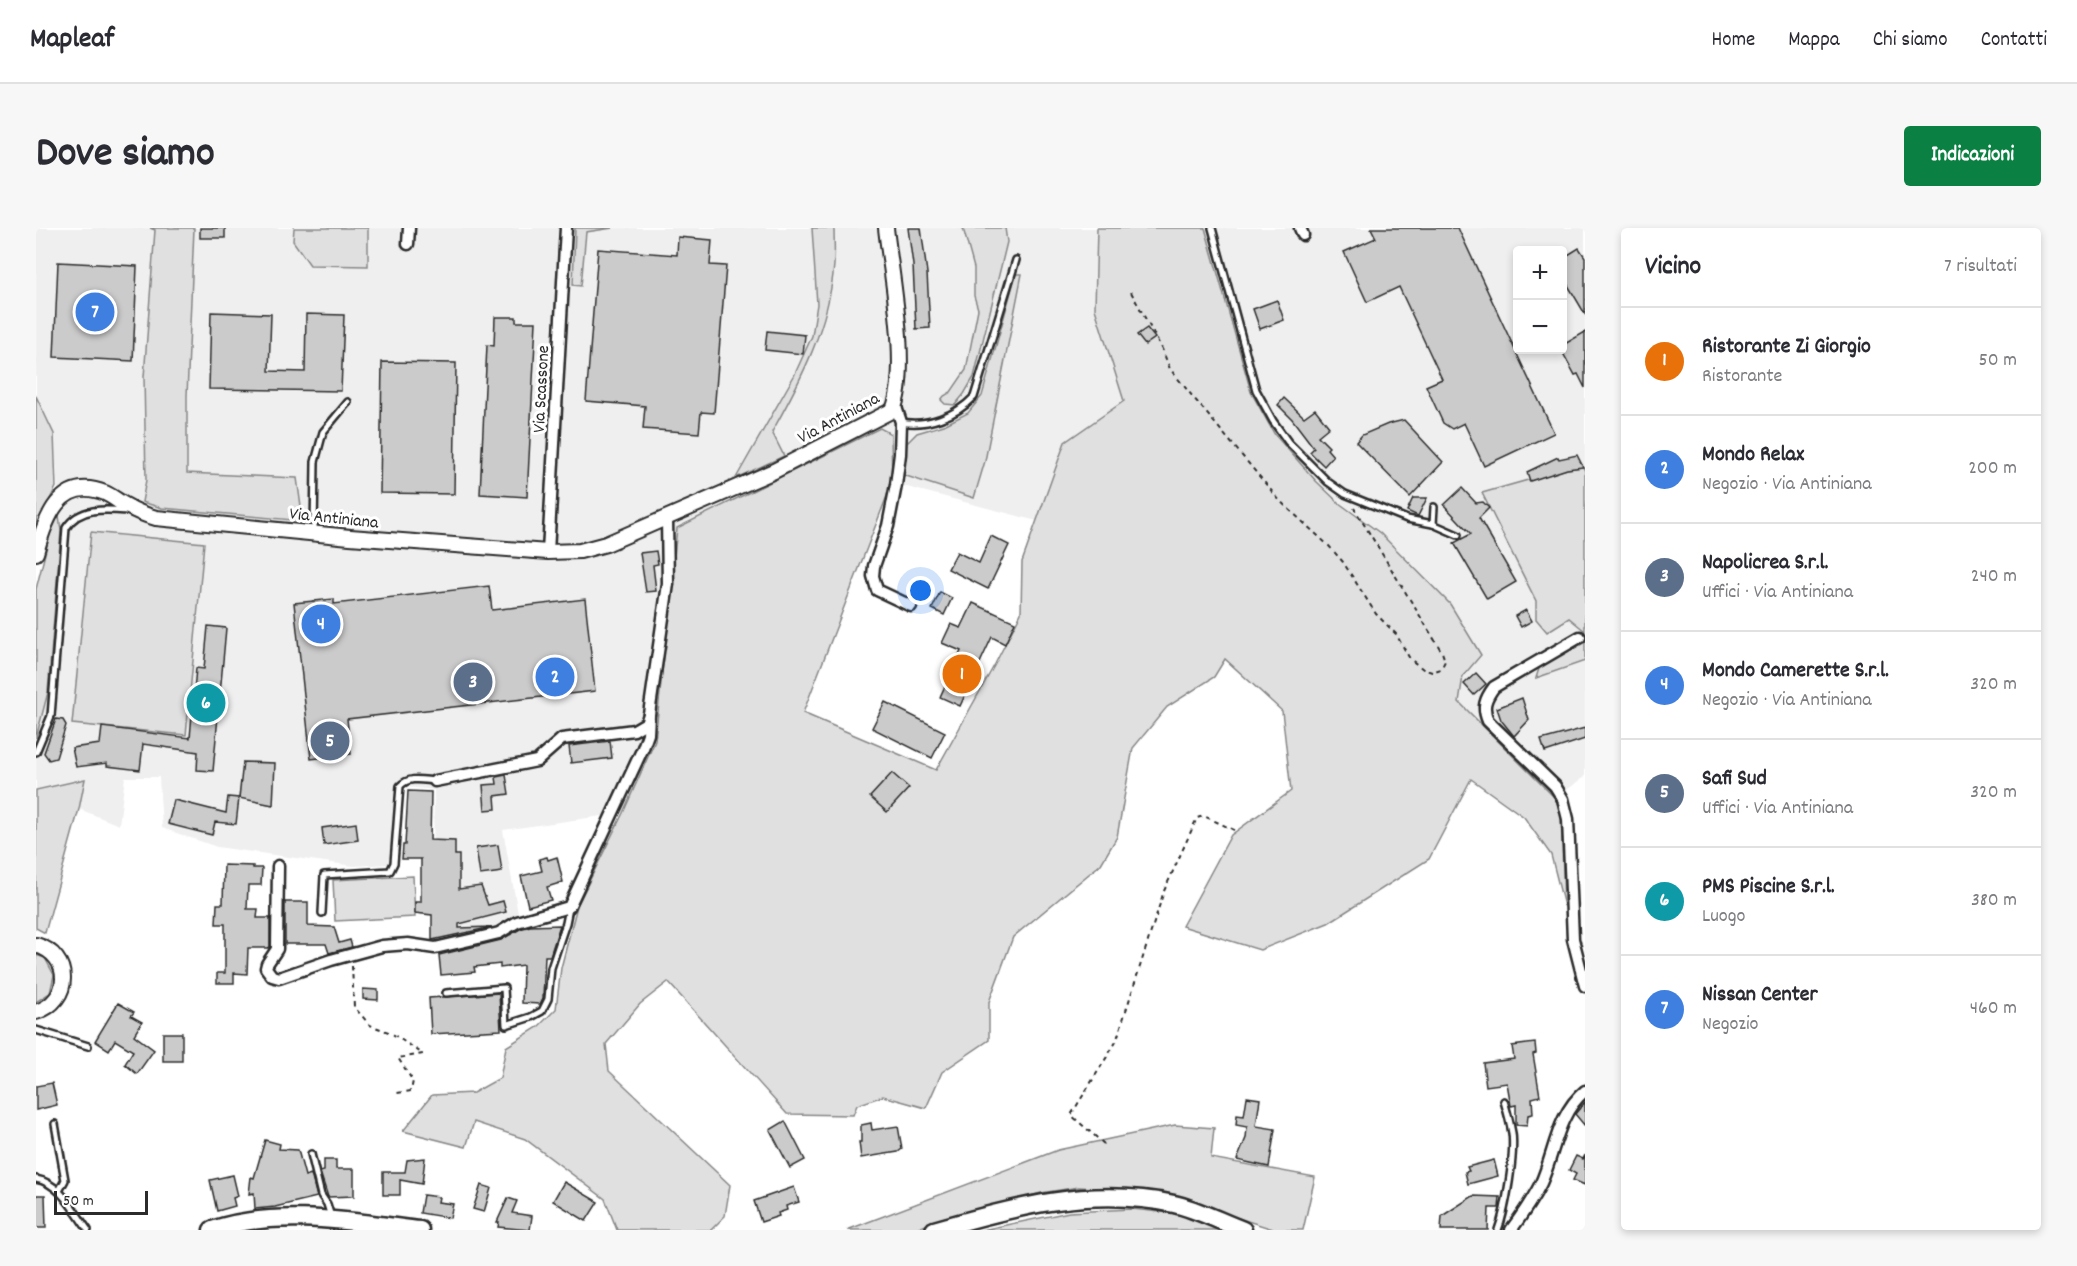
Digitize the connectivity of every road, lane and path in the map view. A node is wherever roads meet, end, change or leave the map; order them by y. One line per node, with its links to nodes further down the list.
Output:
1 (409, 228): 5 (street)
2 (566, 228): 18 (street, Via Scassone)
3 (886, 228): 9 (street, Via Antiniana)
4 (1212, 228): 11 (lane)
5 (408, 244)
6 (1016, 260): 10 (lane)
7 (1131, 292): 11 (path)
8 (348, 402): 16 (lane)
9 (895, 404): 10 (street); 14 (street, Via Antiniana)
10 (901, 422): 20 (street)
11 (1346, 494): 15 (lane)
12 (1434, 507): 15 (lane)
13 (138, 512): 16 (street, Via Antiniana); 19 (street, Via Antiniana); 23 (lane)
14 (667, 518): 18 (street, Via Antiniana); 22 (street)
15 (1433, 525): 17 (lane)
16 (314, 533): 18 (street, Via Antiniana)
17 (1458, 535)
18 (548, 552)
19 (36, 553)
20 (911, 606)
21 (1580, 637): 31 (street)
22 (649, 714): 24 (street); 27 (street)
23 (36, 752)
24 (435, 781): 28 (lane)
25 (1234, 830): 40 (path)
26 (278, 866): 30 (street)
27 (569, 907): 30 (street); 32 (lane)
28 (322, 913)
29 (36, 945): 33 (street)
30 (352, 954): 37 (path)
31 (1585, 986)
32 (446, 993)
33 (36, 1012)
34 (36, 1030): 35 (lane)
35 (88, 1046)
36 (1585, 1091): 51 (street)
37 (397, 1093)
38 (1504, 1101): 50 (lane)
39 (55, 1124): 43 (lane)
40 (1104, 1144)
41 (311, 1154): 44 (lane)
42 (36, 1179): 43 (lane)
43 (59, 1191): 45 (lane)
44 (329, 1226): 46 (main road); 47 (main road)
45 (88, 1230)
46 (212, 1230)
47 (420, 1230)
48 (934, 1230): 49 (main road)
49 (1243, 1230)
50 (1498, 1230)
51 (1511, 1230)

